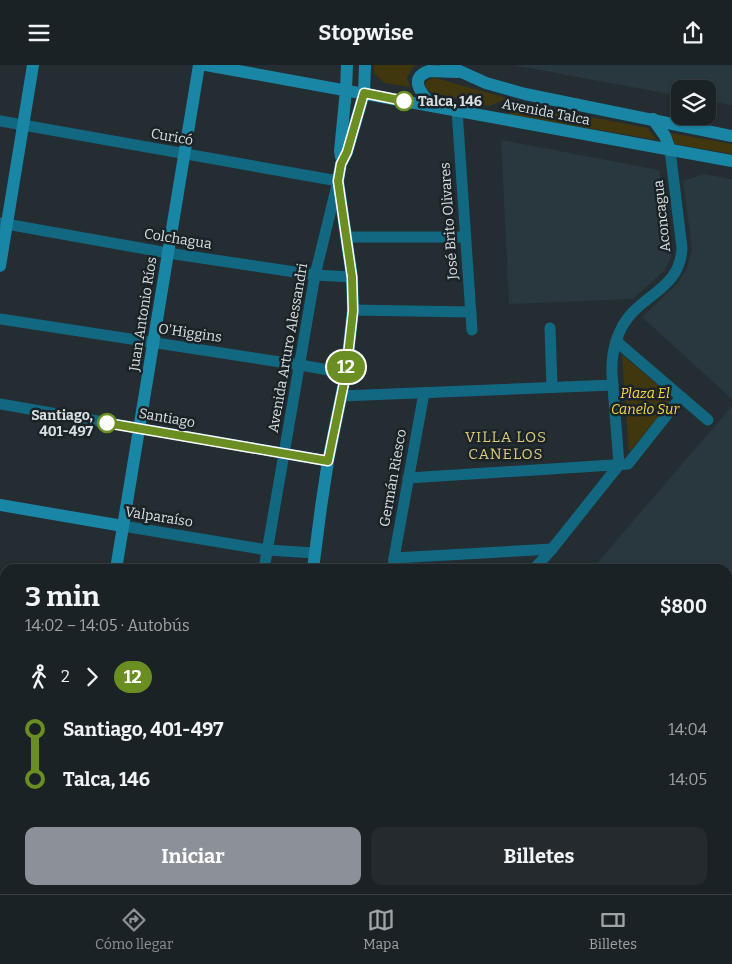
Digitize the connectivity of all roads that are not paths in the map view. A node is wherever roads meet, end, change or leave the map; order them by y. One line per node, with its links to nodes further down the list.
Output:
1 (33, 65): 14 (main road)
2 (200, 65): 17 (main road, Juan Antonio Ríos)
3 (206, 65): 8 (main road, Avenida Talca)
4 (347, 65): 8 (main road, Avenida Arturo Alessandri)
5 (365, 65): 9 (main road, Avenida Arturo Alessandri)
6 (446, 65): 7 (main road, Avenida Talca)
7 (462, 73): 10 (main road); 12 (main road, Avenida Talca)
8 (346, 90): 9 (main road, Avenida Talca); 19 (main road, Avenida Arturo Alessandri)
9 (364, 93): 10 (main road, Avenida Talca); 19 (main road, Avenida Arturo Alessandri)
10 (432, 106): 11 (main road, Avenida Talca)
11 (457, 110): 16 (main road, Avenida Talca); 23 (street, José Brito Olivares)
12 (653, 119): 15 (main road, Avenida Talca); 16 (main road)
13 (0, 121): 14 (street, Curicó)
14 (23, 125): 17 (street, Curicó); 21 (main road)
15 (732, 136)
16 (670, 150): 18 (main road, Avenida Talca); 33 (street, Aconcagua)
17 (185, 154): 20 (street, Curicó); 24 (main road, Juan Antonio Ríos)
18 (732, 161)
19 (341, 164): 20 (main road, Avenida Arturo Alessandri)
20 (338, 181): 22 (main road); 26 (street, Avenida Arturo Alessandri)
21 (3, 224): 24 (street, Colchagua); 25 (main road)
22 (347, 237): 23 (street); 27 (main road)
23 (465, 237): 29 (street, José Brito Olivares)
24 (168, 253): 26 (street, Colchagua); 34 (main road, Juan Antonio Ríos)
25 (0, 266)
26 (315, 275): 27 (street, Colchagua); 35 (street, Avenida Arturo Alessandri)
27 (352, 277): 28 (main road)
28 (353, 311): 29 (street); 36 (main road)
29 (471, 312): 32 (street, José Brito Olivares)
30 (0, 319): 34 (street, O'Higgins)
31 (550, 328): 38 (street)
32 (472, 330)
33 (616, 341): 37 (street, Aconcagua); 41 (street)
34 (153, 343): 35 (street, O'Higgins); 44 (main road, Juan Antonio Ríos)
35 (300, 365): 36 (street, O'Higgins); 45 (street, Avenida Arturo Alessandri)
36 (346, 373): 40 (main road)
37 (613, 385): 38 (street); 47 (street, Aconcagua)
38 (552, 387): 39 (street)
39 (424, 393): 40 (street); 48 (street, Germán Riesco)
40 (341, 396): 46 (main road)
41 (681, 397): 43 (street); 47 (street)
42 (0, 404): 44 (street, Santiago)
43 (708, 420)
44 (139, 428): 45 (street, Santiago); 50 (main road, Juan Antonio Ríos)
45 (284, 454): 46 (street, Santiago); 52 (street, Avenida Arturo Alessandri)
46 (328, 461): 53 (main road)
47 (619, 465): 48 (street); 51 (street)
48 (408, 478): 54 (street, Germán Riesco)
49 (0, 505): 50 (main road, Valparaíso)
50 (123, 526): 52 (street, Valparaíso); 55 (main road, Juan Antonio Ríos)
51 (552, 549): 54 (street); 58 (street)
52 (267, 550): 53 (street, Valparaíso); 56 (street, Avenida Arturo Alessandri)
53 (315, 553): 57 (main road)
54 (393, 563)
55 (117, 564)
56 (265, 564)
57 (314, 564)
58 (538, 564)

